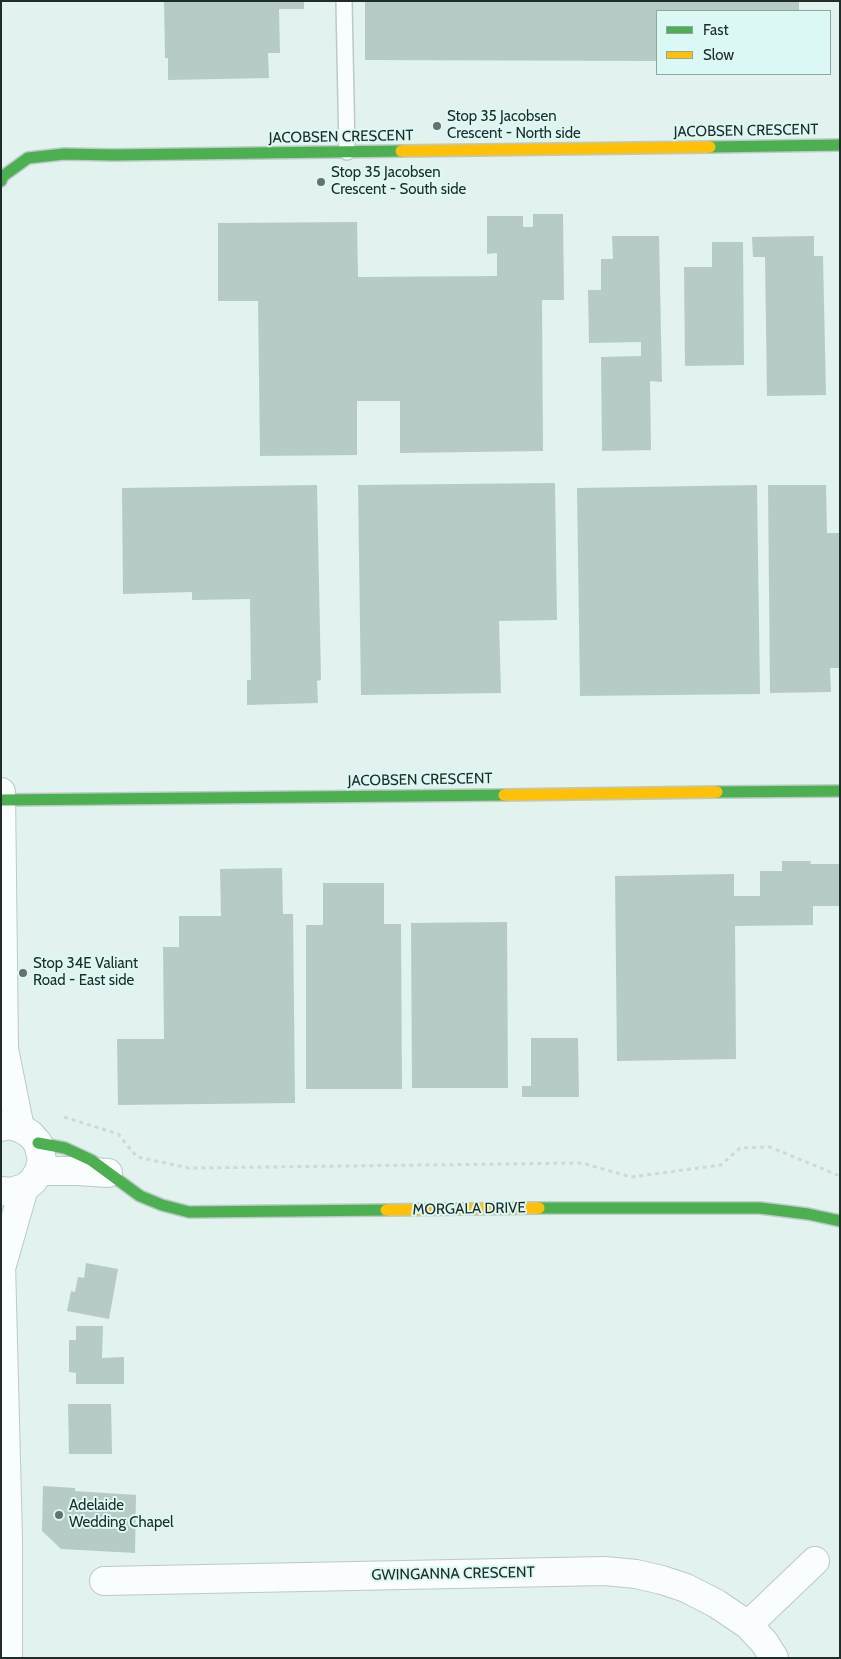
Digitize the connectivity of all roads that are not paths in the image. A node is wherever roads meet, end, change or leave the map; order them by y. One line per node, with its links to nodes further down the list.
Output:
1 (344, 1): 3 (lane)
2 (840, 145): 3 (street, JACOBSEN CRESCENT)
3 (348, 152): 4 (street, JACOBSEN CRESCENT)
4 (2, 176)
5 (840, 791): 7 (street, JACOBSEN CRESCENT)
6 (1, 792): 7 (street)
7 (1, 800): 8 (street)
8 (3, 1059): 9 (street)
9 (20, 1132): 10 (street, MORGALA DRIVE); 11 (street)
10 (108, 1173): 11 (street); 12 (street, MORGALA DRIVE)
11 (22, 1184): 13 (street)
12 (840, 1221)
13 (1, 1264): 14 (street)
14 (5, 1539): 17 (street)
15 (814, 1561): 18 (street)
16 (104, 1581): 18 (street, GWINGANNA CRESCENT)
17 (5, 1602): 19 (street)
18 (748, 1625): 20 (street, GWINGANNA CRESCENT)
19 (8, 1658)
20 (774, 1658)

